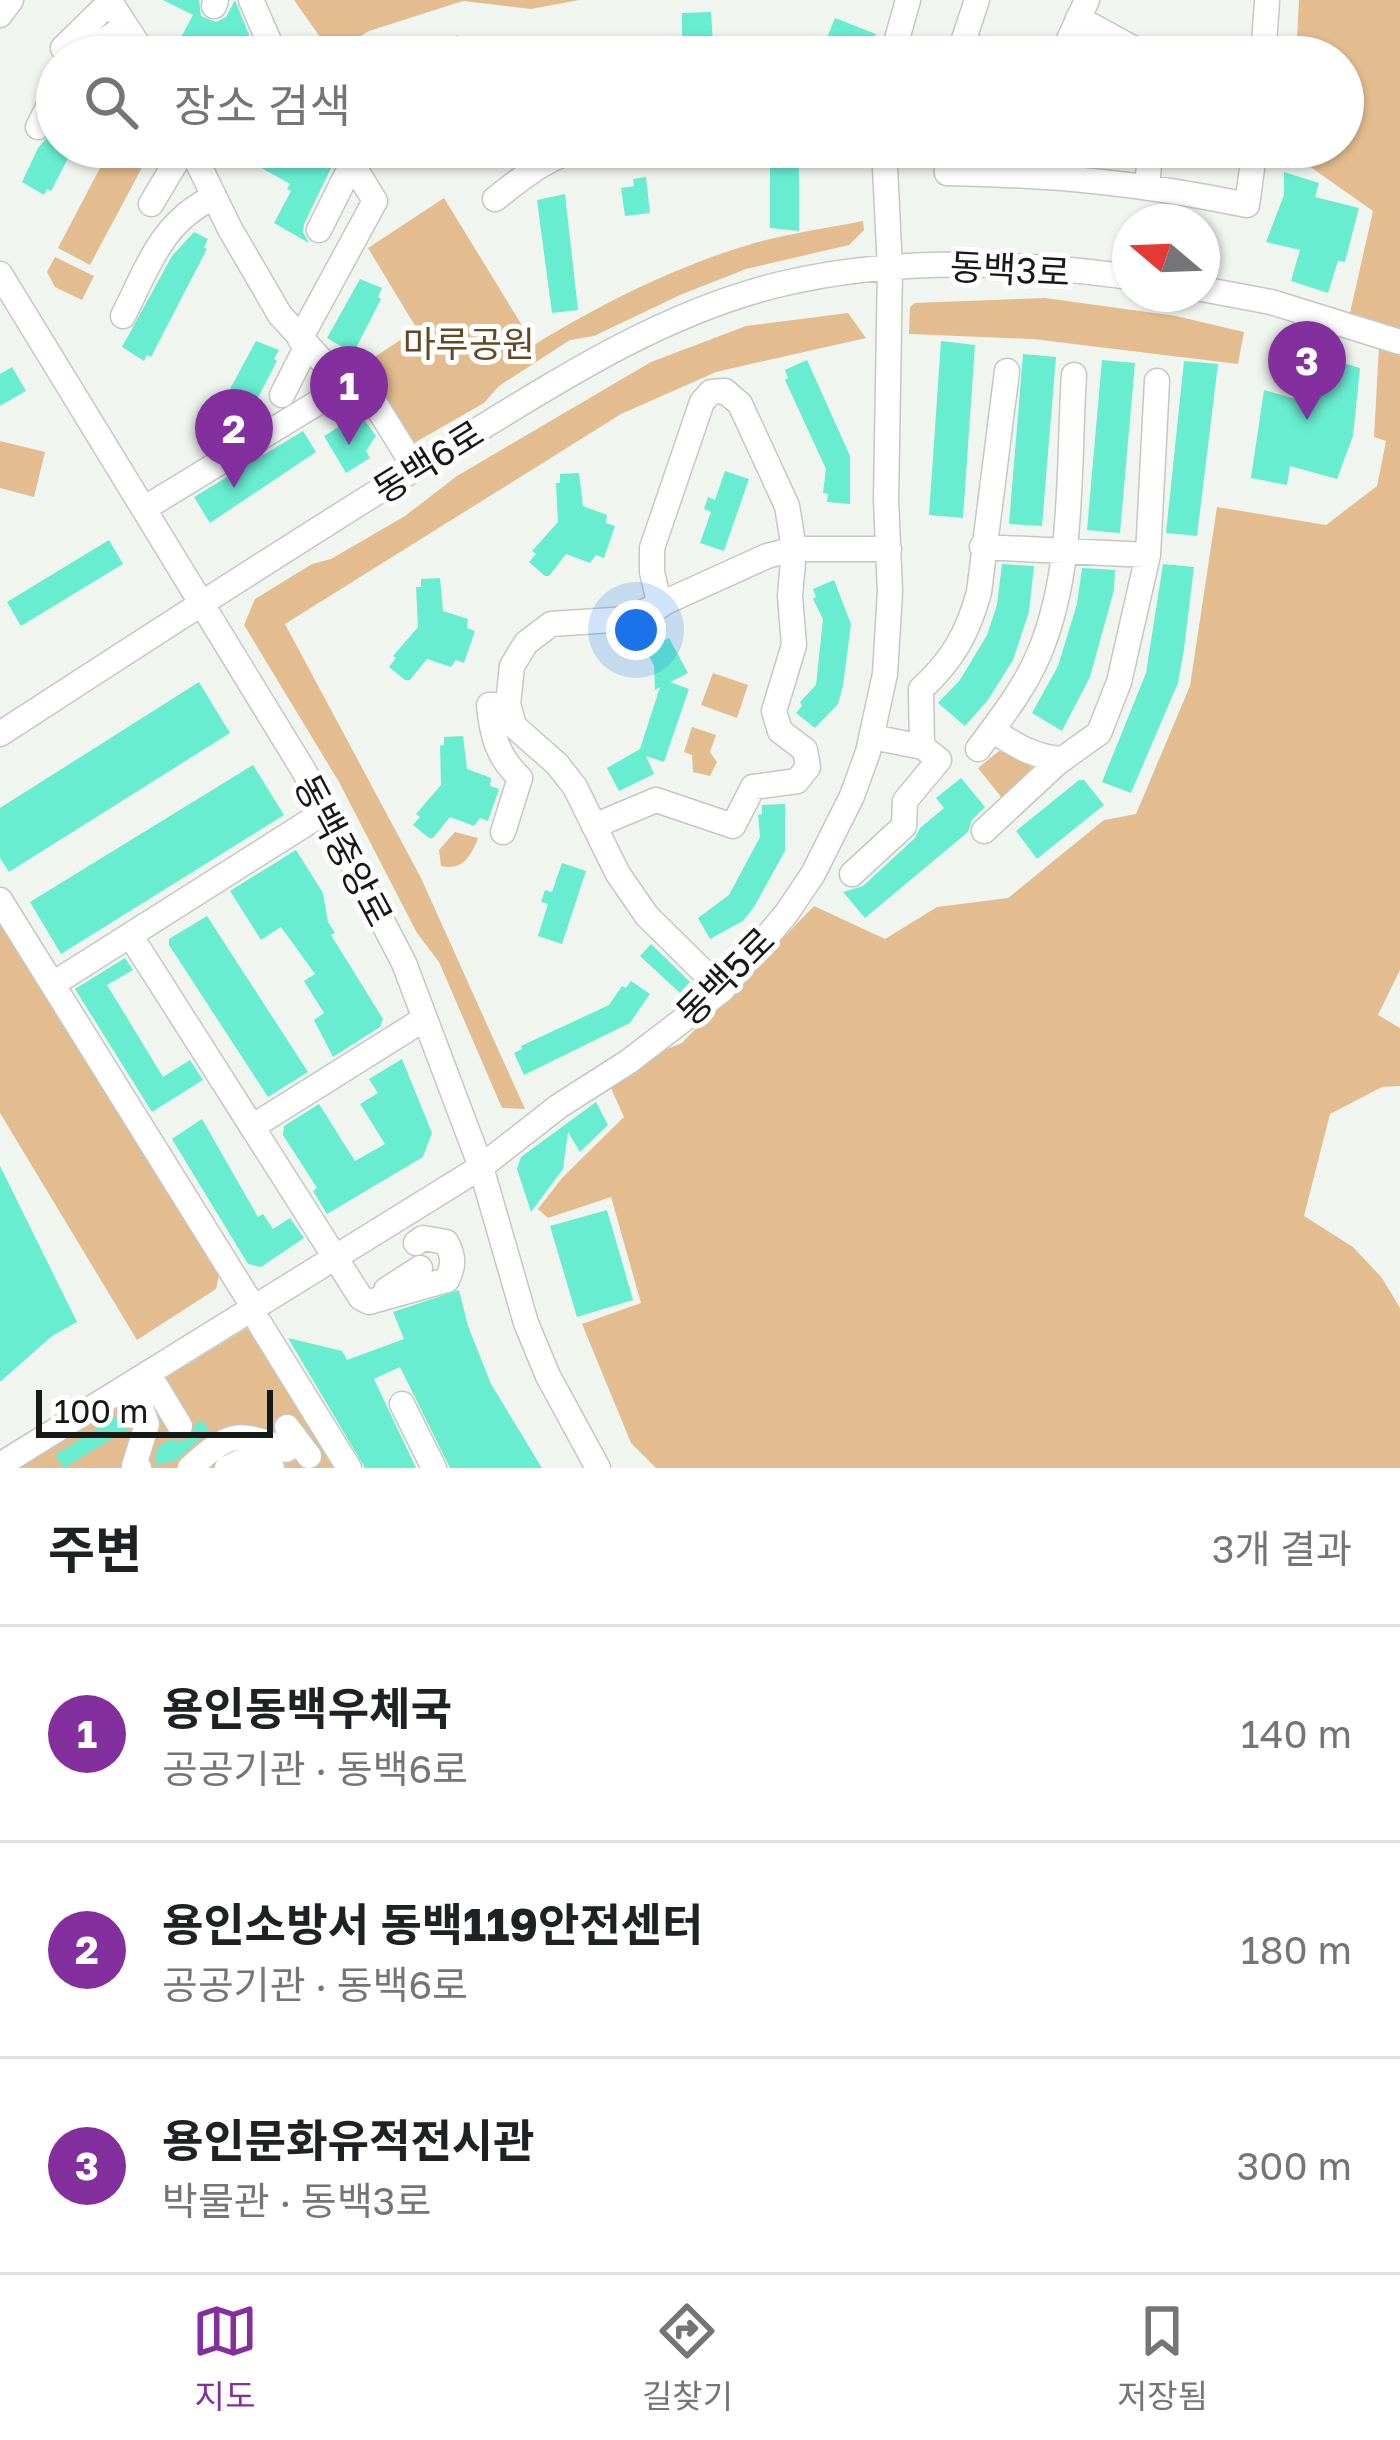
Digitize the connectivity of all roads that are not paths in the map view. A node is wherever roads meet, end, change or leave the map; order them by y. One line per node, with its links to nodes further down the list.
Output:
1 (251, 0): 11 (street)
2 (908, 0): 12 (street)
3 (977, 0): 13 (street)
4 (110, 1): 7 (street); 8 (street)
5 (1266, 1): 15 (street)
6 (1082, 9): 14 (street)
7 (126, 26): 9 (street); 10 (street)
8 (83, 36)
9 (105, 36)
10 (132, 36)
11 (265, 36)
12 (898, 36)
13 (965, 36)
14 (1120, 36)
15 (1264, 36)
16 (175, 168): 30 (street)
17 (199, 168): 28 (street)
18 (342, 168): 31 (street)
19 (355, 168): 38 (street)
20 (537, 168): 29 (street)
21 (885, 168): 32 (street, 동백5로)
22 (947, 168): 26 (street)
23 (1048, 168): 26 (street)
24 (1149, 168): 27 (street)
25 (1252, 168): 27 (street)
26 (1048, 175): 27 (street)
27 (1147, 184)
28 (214, 197): 36 (street); 38 (street)
29 (495, 199)
30 (152, 204)
31 (319, 230)
32 (890, 269): 34 (street, 동백3로); 44 (street, 동백6로); 48 (street, 동백5로)
33 (0, 274): 45 (street, 동백중앙로)
34 (1112, 276)
35 (1220, 292): 37 (street)
36 (123, 316)
37 (1400, 342)
38 (303, 343): 42 (street); 43 (street)
39 (1007, 371): 46 (street)
40 (1074, 375): 49 (street)
41 (1157, 381): 50 (street)
42 (345, 386): 44 (street); 45 (street)
43 (282, 395)
44 (415, 468): 51 (street, 동백6로)
45 (145, 508): 51 (street, 동백중앙로)
46 (982, 547): 49 (street); 56 (street)
47 (794, 549): 48 (street); 52 (street); 52 (street); 59 (street)
48 (889, 549): 55 (street, 동백5로)
49 (1062, 550): 50 (street); 57 (street)
50 (1148, 555): 57 (street)
51 (200, 604): 54 (street, 동백6로); 58 (street, 동백중앙로)
52 (660, 606): 53 (street)
53 (508, 704): 59 (street); 61 (street)
54 (0, 734)
55 (872, 737): 56 (street); 66 (street, 동백5로)
56 (922, 747): 62 (street)
57 (1064, 759): 60 (street)
58 (326, 811): 64 (street); 67 (street, 동백중앙로)
59 (594, 826): 66 (street)
60 (985, 831)
61 (503, 832)
62 (853, 874)
63 (0, 900): 65 (street)
64 (130, 935): 65 (street); 68 (street)
65 (53, 984): 72 (street)
66 (722, 990): 69 (street, 동백5로)
67 (424, 1019): 68 (street); 69 (street, 동백중앙로)
68 (252, 1127): 70 (street)
69 (481, 1167): 70 (street, 동백5로); 85 (street, 동백중앙로)
70 (334, 1258): 71 (street); 72 (street, 동백5로)
71 (369, 1302): 71 (street)
72 (257, 1316): 73 (street, 동백5로); 79 (street)
73 (148, 1373): 76 (street); 78 (street, 동백5로)
74 (138, 1400): 80 (street)
75 (402, 1404): 84 (street)
76 (180, 1426)
77 (298, 1442): 81 (street)
78 (0, 1465)
79 (343, 1466)
80 (139, 1468)
81 (190, 1468)
82 (226, 1468): 83 (street)
83 (272, 1468)
84 (434, 1468)
85 (598, 1468)

